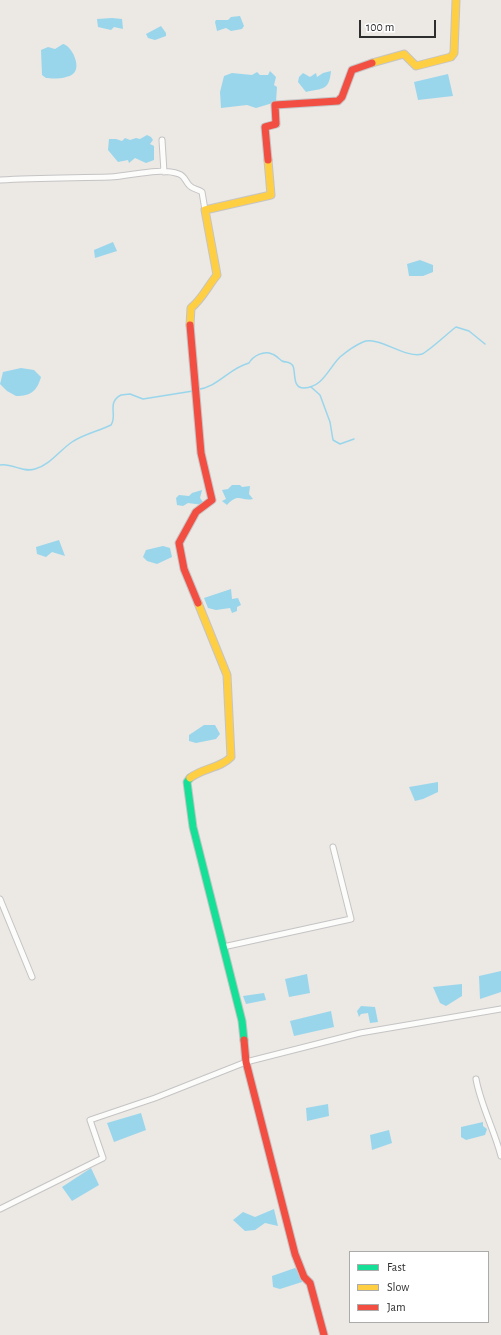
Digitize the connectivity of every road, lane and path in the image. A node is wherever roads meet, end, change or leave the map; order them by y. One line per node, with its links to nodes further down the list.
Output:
1 (456, 0): 5 (street)
2 (162, 140): 3 (street)
3 (164, 172): 4 (street); 5 (street)
4 (0, 180)
5 (205, 210): 8 (street)
6 (333, 847): 8 (street)
7 (0, 899): 9 (street)
8 (223, 947): 11 (street)
9 (32, 977)
10 (501, 1009): 11 (street)
11 (246, 1062): 14 (street); 15 (street)
12 (476, 1079): 13 (street)
13 (501, 1156)
14 (0, 1209)
15 (324, 1335)

